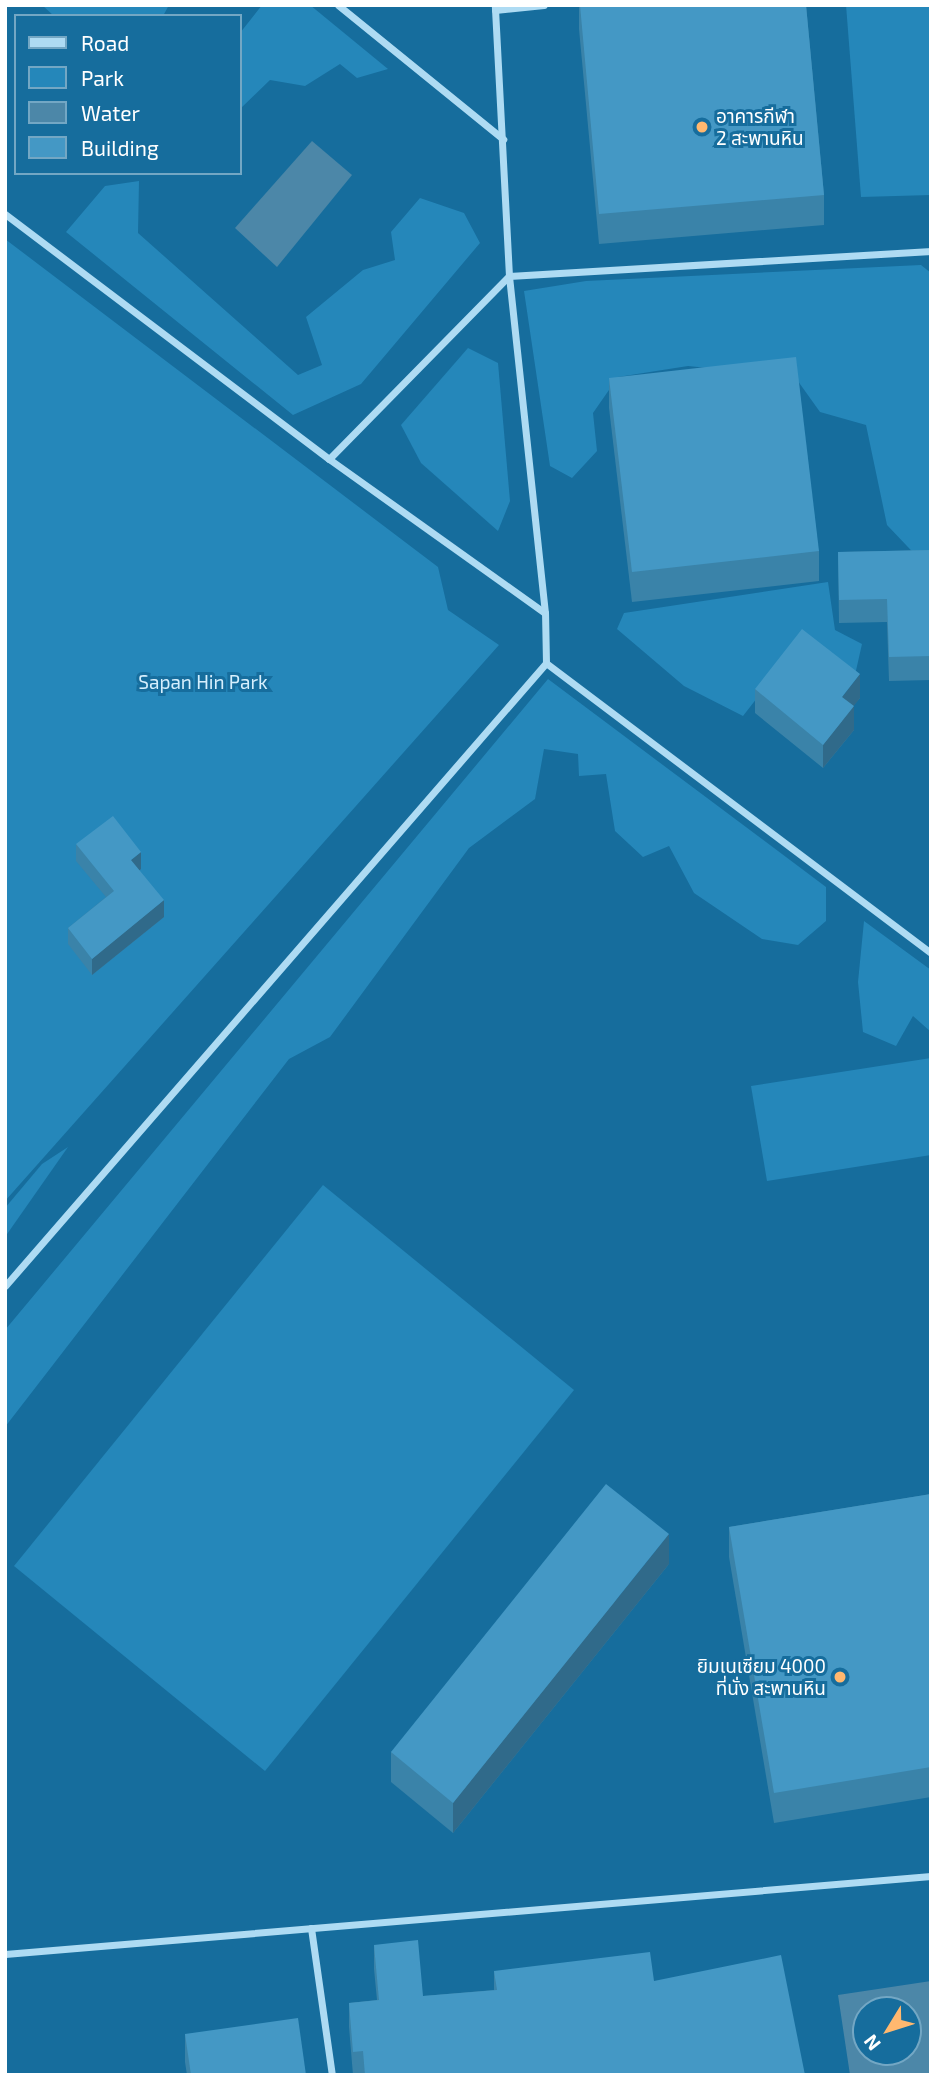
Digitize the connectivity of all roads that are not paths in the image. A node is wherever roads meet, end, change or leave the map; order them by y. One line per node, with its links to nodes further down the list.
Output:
1 (338, 5): 4 (street)
2 (544, 5): 3 (street)
3 (495, 8): 4 (street)
4 (503, 139): 7 (street)
5 (5, 214): 8 (street)
6 (931, 251): 7 (street)
7 (509, 276): 8 (street); 9 (street)
8 (329, 459): 9 (street)
9 (545, 613): 10 (street)
10 (546, 663): 11 (street); 12 (street)
11 (931, 953)
12 (5, 1286)
13 (931, 1876): 14 (street)
14 (311, 1928): 15 (street); 16 (street)
15 (5, 1954)
16 (332, 2075)

